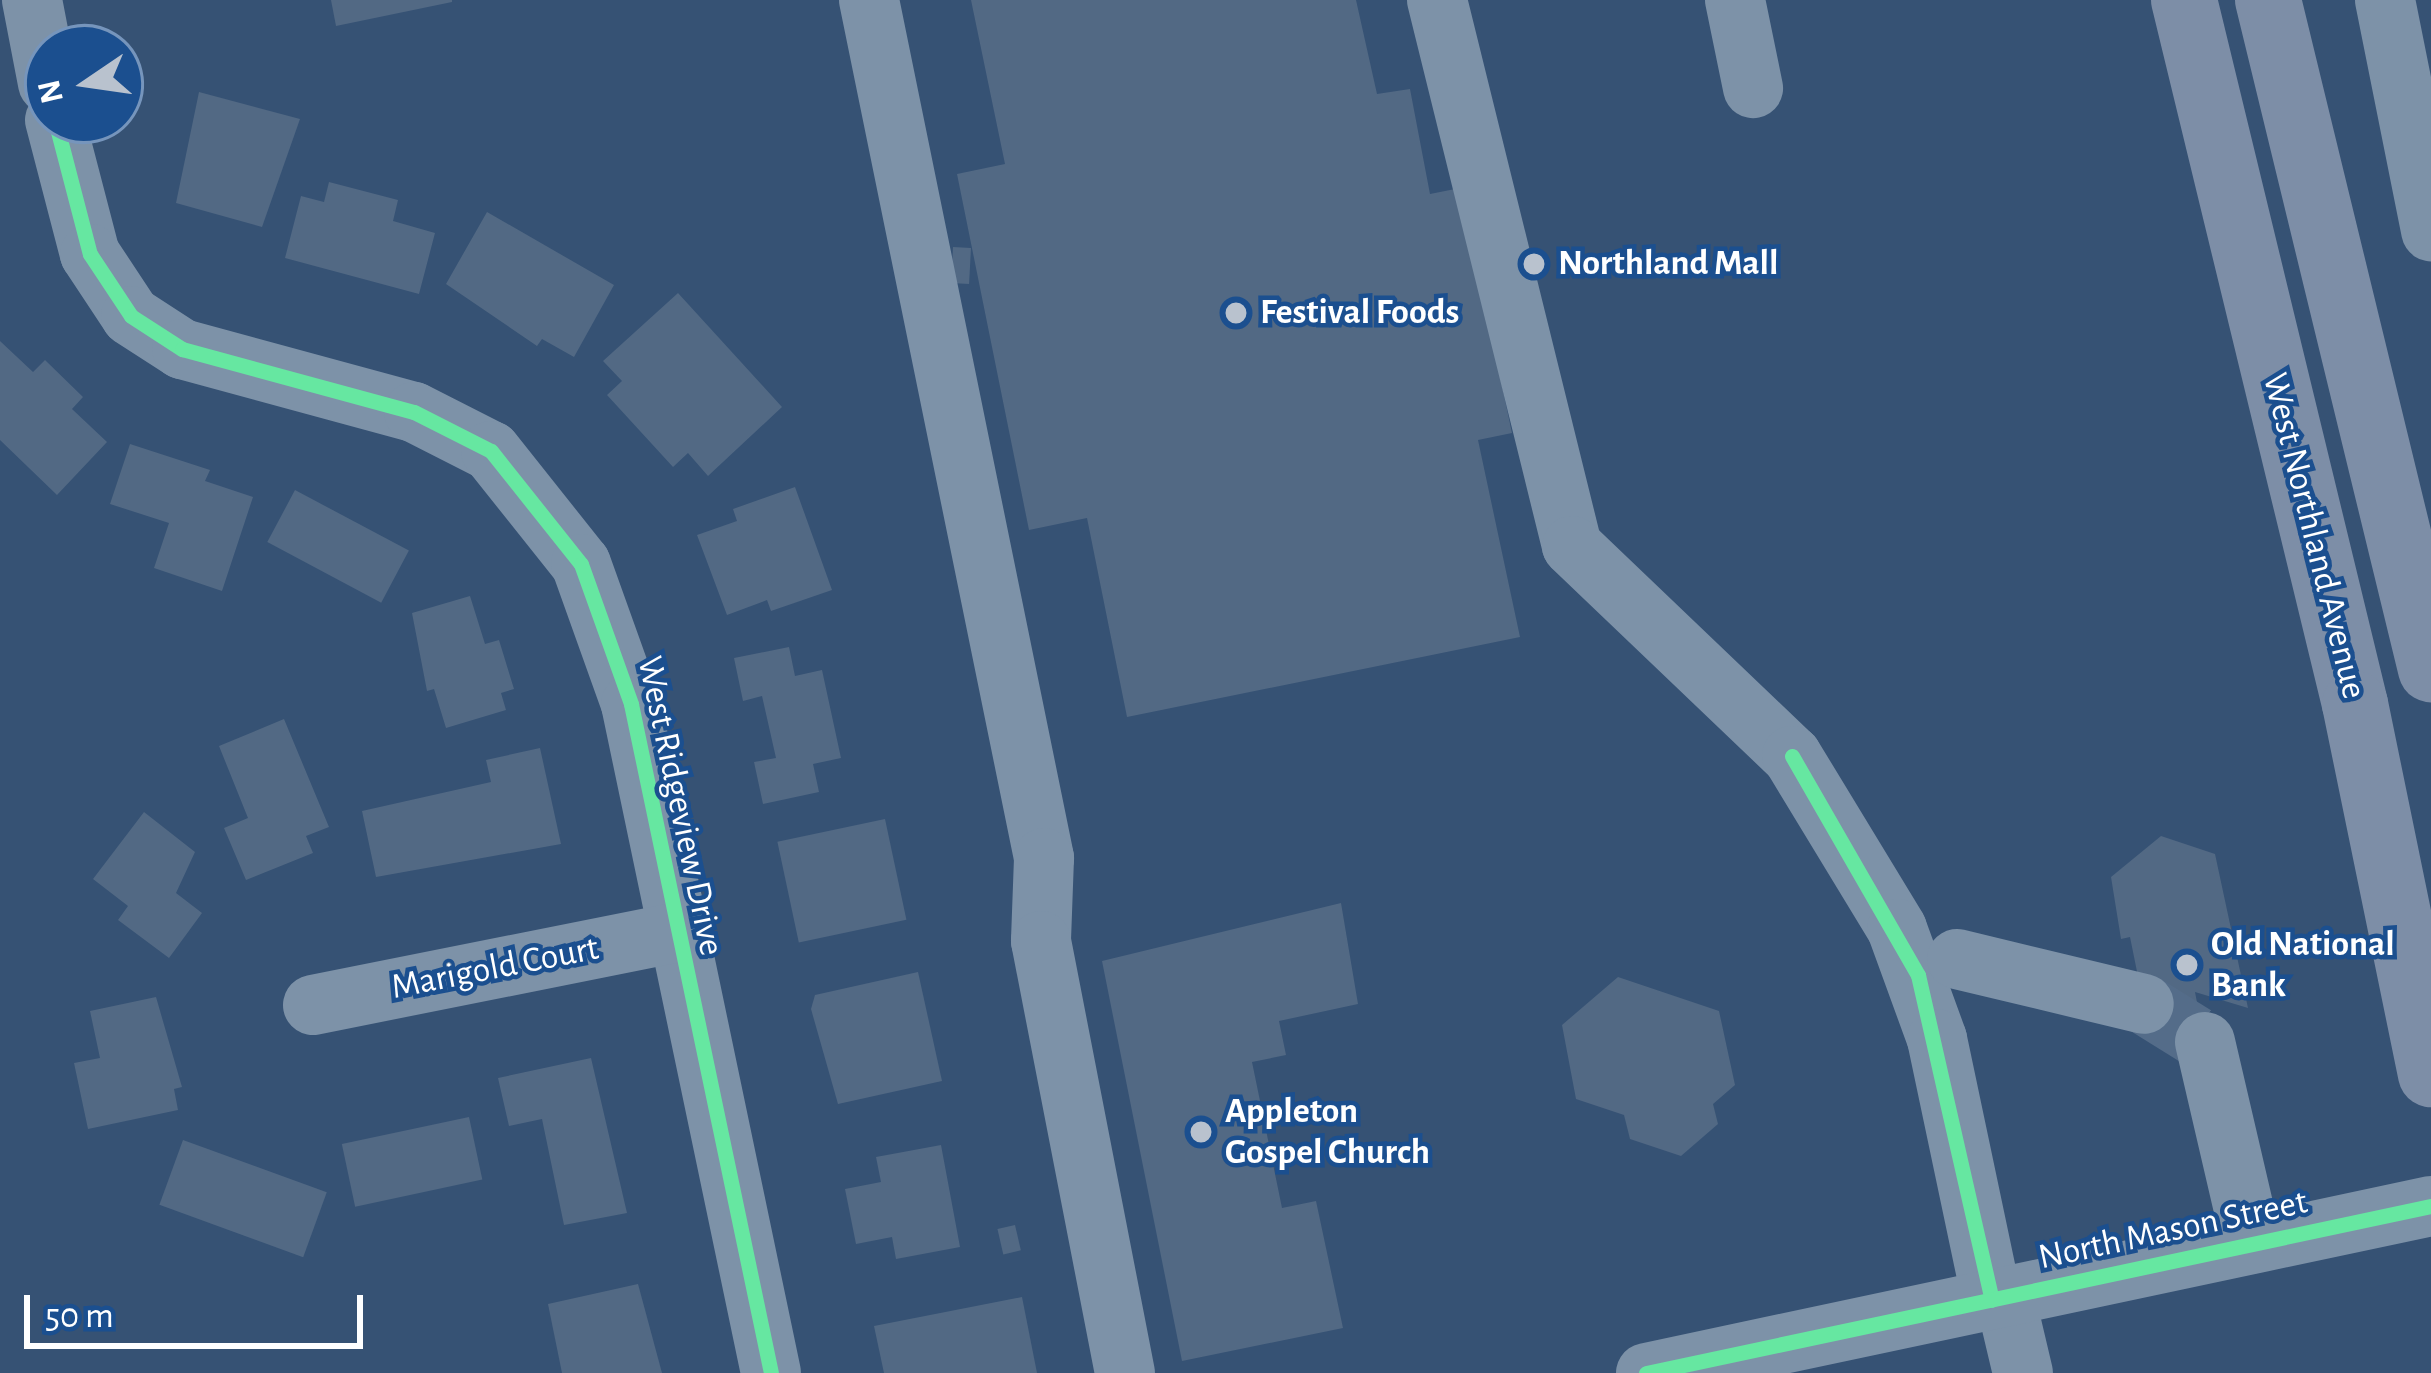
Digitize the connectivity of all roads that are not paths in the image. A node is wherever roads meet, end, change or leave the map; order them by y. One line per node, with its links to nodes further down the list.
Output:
1 (869, 0): 21 (street)
2 (1437, 0): 19 (street)
3 (1735, 0): 7 (street)
4 (2184, 0): 16 (main road, West Northland Avenue)
5 (2268, 0): 10 (main road)
6 (2385, 0): 9 (street)
7 (1754, 88)
8 (62, 144): 11 (street, West Ridgeview Drive)
9 (2431, 231)
10 (2431, 669)
11 (677, 932): 14 (street, Marigold Court); 20 (street, West Ridgeview Drive)
12 (1957, 959): 13 (street)
13 (2144, 1004)
14 (313, 1005)
15 (2205, 1042): 18 (street)
16 (2431, 1074)
17 (2431, 1206): 18 (street, North Mason Street)
18 (2252, 1244): 19 (street, North Mason Street)
19 (1998, 1298): 22 (street, North Mason Street); 23 (street)
20 (770, 1373)
21 (1125, 1373)
22 (1646, 1373)
23 (2023, 1373)

